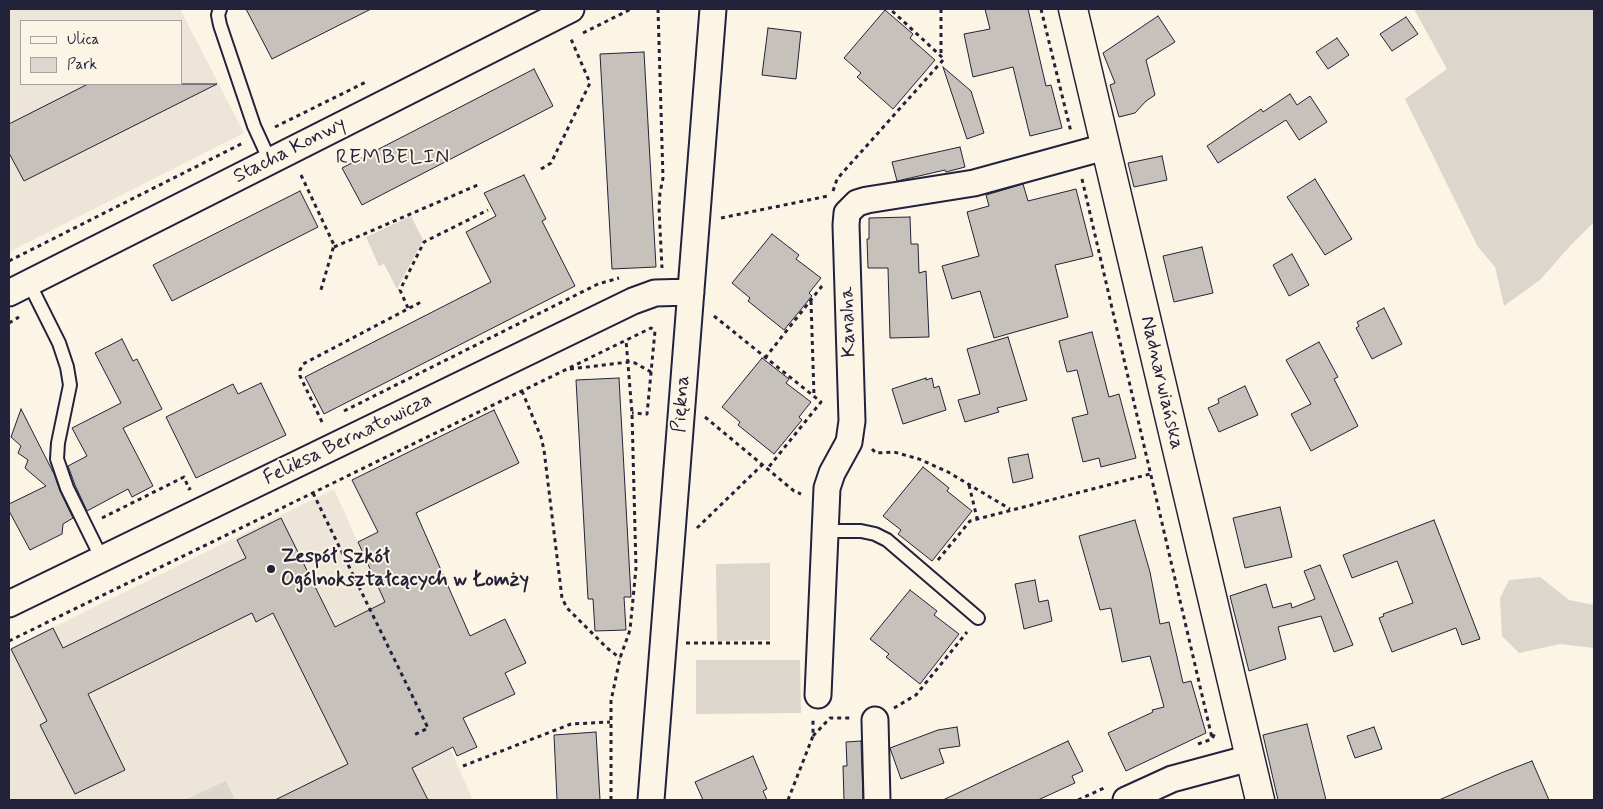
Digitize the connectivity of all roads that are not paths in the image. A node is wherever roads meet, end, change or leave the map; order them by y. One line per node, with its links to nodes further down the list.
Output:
1 (220, 9): 6 (lane)
2 (571, 9): 6 (street, Stacha Konwy)
3 (1073, 9): 5 (street, Nadnarwiańska)
4 (710, 14): 8 (street, Piękna)
5 (1105, 147): 9 (street, Kanalna); 15 (street, Nadnarwiańska)
6 (270, 161): 7 (street, Stacha Konwy)
7 (19, 288): 10 (lane)
8 (691, 292): 10 (street, Feliksa Bernatowicza); 16 (street, Piękna)
9 (825, 531): 12 (lane); 13 (street, Kanalna)
10 (102, 559): 11 (street, Feliksa Bernatowicza)
11 (9, 604)
12 (973, 622)
13 (818, 695)
14 (875, 720): 17 (street)
15 (1250, 758): 18 (street); 19 (street, Nadnarwiańska)
16 (651, 800)
17 (878, 800)
18 (1126, 800)
19 (1260, 800)

